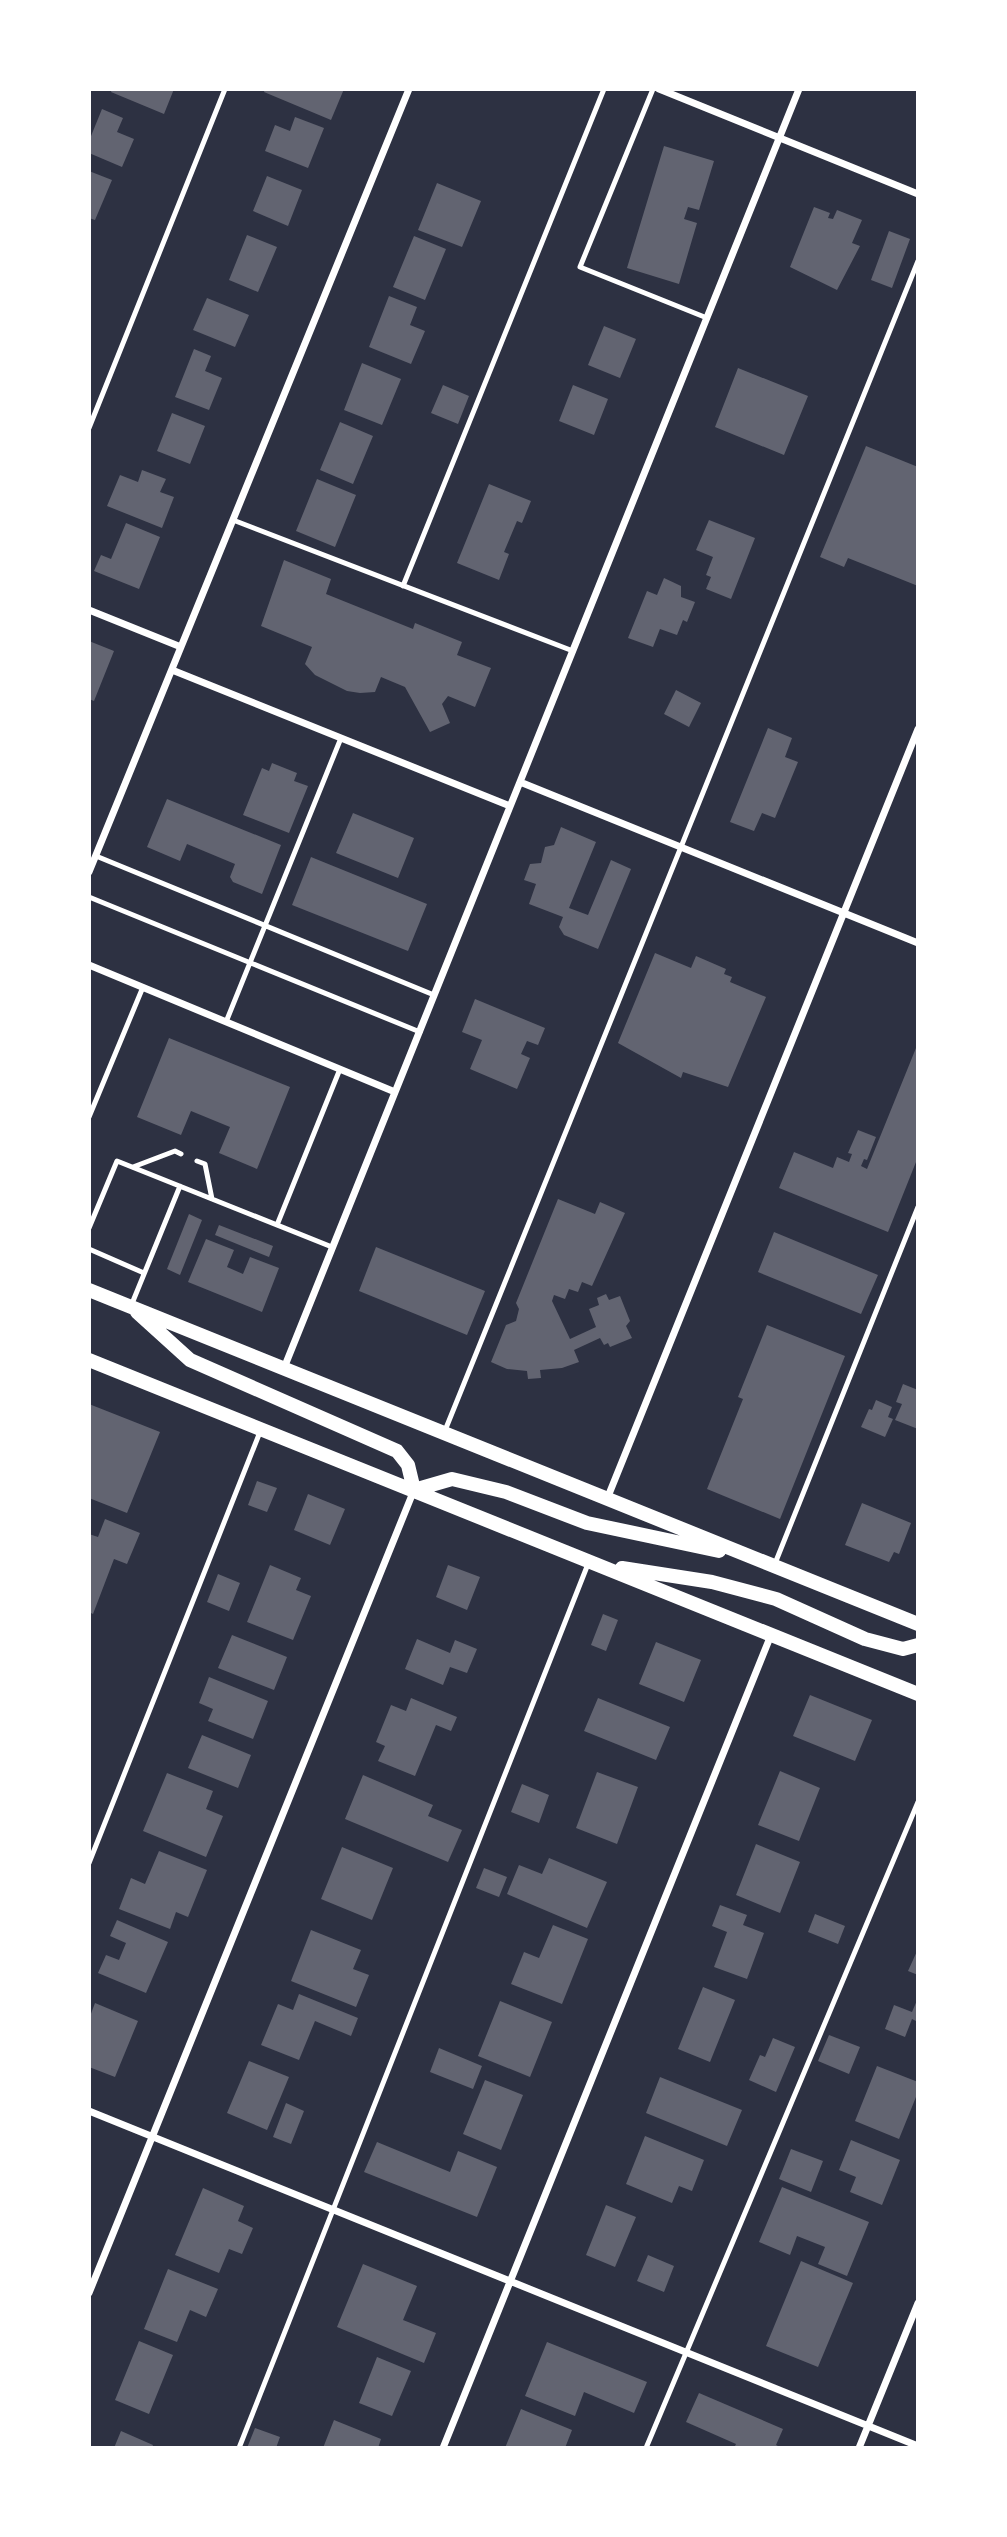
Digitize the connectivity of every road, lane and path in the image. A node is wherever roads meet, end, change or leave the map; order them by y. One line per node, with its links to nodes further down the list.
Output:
1 (225, 89): 11 (lane)
2 (409, 89): 12 (street)
3 (604, 89): 13 (lane)
4 (653, 89): 10 (lane)
5 (659, 89): 7 (street)
6 (799, 89): 7 (street)
7 (779, 138): 8 (street); 10 (street)
8 (918, 194)
9 (918, 261): 22 (lane)
10 (707, 318): 16 (street)
11 (89, 428)
12 (233, 520): 13 (lane); 15 (street)
13 (403, 586): 16 (lane)
14 (89, 610): 15 (street)
15 (181, 647): 17 (street)
16 (573, 651): 20 (street)
17 (172, 670): 19 (street); 23 (street)
18 (918, 729): 26 (street)
19 (341, 738): 21 (street); 27 (lane)
20 (520, 782): 21 (street); 22 (street)
21 (510, 807): 32 (street)
22 (682, 848): 26 (street); 54 (lane)
23 (96, 856): 24 (street); 27 (lane)
24 (89, 872)
25 (89, 897): 29 (lane)
26 (844, 913): 28 (street); 56 (street)
27 (266, 924): 29 (lane); 32 (lane)
28 (918, 943)
29 (250, 962): 33 (lane); 34 (lane)
30 (89, 965): 31 (street)
31 (143, 987): 33 (street); 37 (lane)
32 (434, 995): 34 (street)
33 (226, 1022): 35 (street)
34 (420, 1032): 36 (street)
35 (340, 1069): 36 (street); 44 (lane)
36 (395, 1092): 46 (street)
37 (89, 1117)
38 (181, 1154): 40 (lane)
39 (197, 1161): 42 (lane)
40 (133, 1167): 41 (lane); 45 (lane)
41 (180, 1186): 42 (lane); 48 (lane)
42 (212, 1199): 44 (lane)
43 (918, 1208): 59 (lane)
44 (277, 1225): 46 (lane)
45 (89, 1227)
46 (332, 1247): 52 (street)
47 (89, 1249): 48 (lane)
48 (144, 1273): 50 (lane)
49 (89, 1290): 50 (main road)
50 (131, 1307): 52 (main road); 55 (main road)
51 (89, 1360): 53 (main road)
52 (284, 1368): 54 (main road)
53 (262, 1429): 55 (main road); 65 (lane)
54 (444, 1433): 56 (main road)
55 (414, 1490): 57 (main road); 58 (main road); 67 (street)
56 (607, 1499): 57 (main road)
57 (756, 1559): 59 (main road)
58 (593, 1563): 61 (main road); 62 (main road); 68 (lane)
59 (774, 1566): 60 (main road)
60 (918, 1624)
61 (771, 1635): 63 (main road); 69 (street)
62 (918, 1645)
63 (918, 1694)
64 (918, 1802): 72 (lane)
65 (89, 1863)
66 (89, 2111): 67 (street)
67 (152, 2137): 68 (street); 70 (street)
68 (334, 2210): 69 (street); 75 (lane)
69 (510, 2281): 72 (street); 76 (street)
70 (89, 2293)
71 (918, 2303): 73 (street)
72 (685, 2352): 73 (street); 77 (lane)
73 (868, 2426): 74 (street); 78 (street)
74 (918, 2446)
75 (239, 2448)
76 (443, 2448)
77 (646, 2448)
78 (859, 2448)

